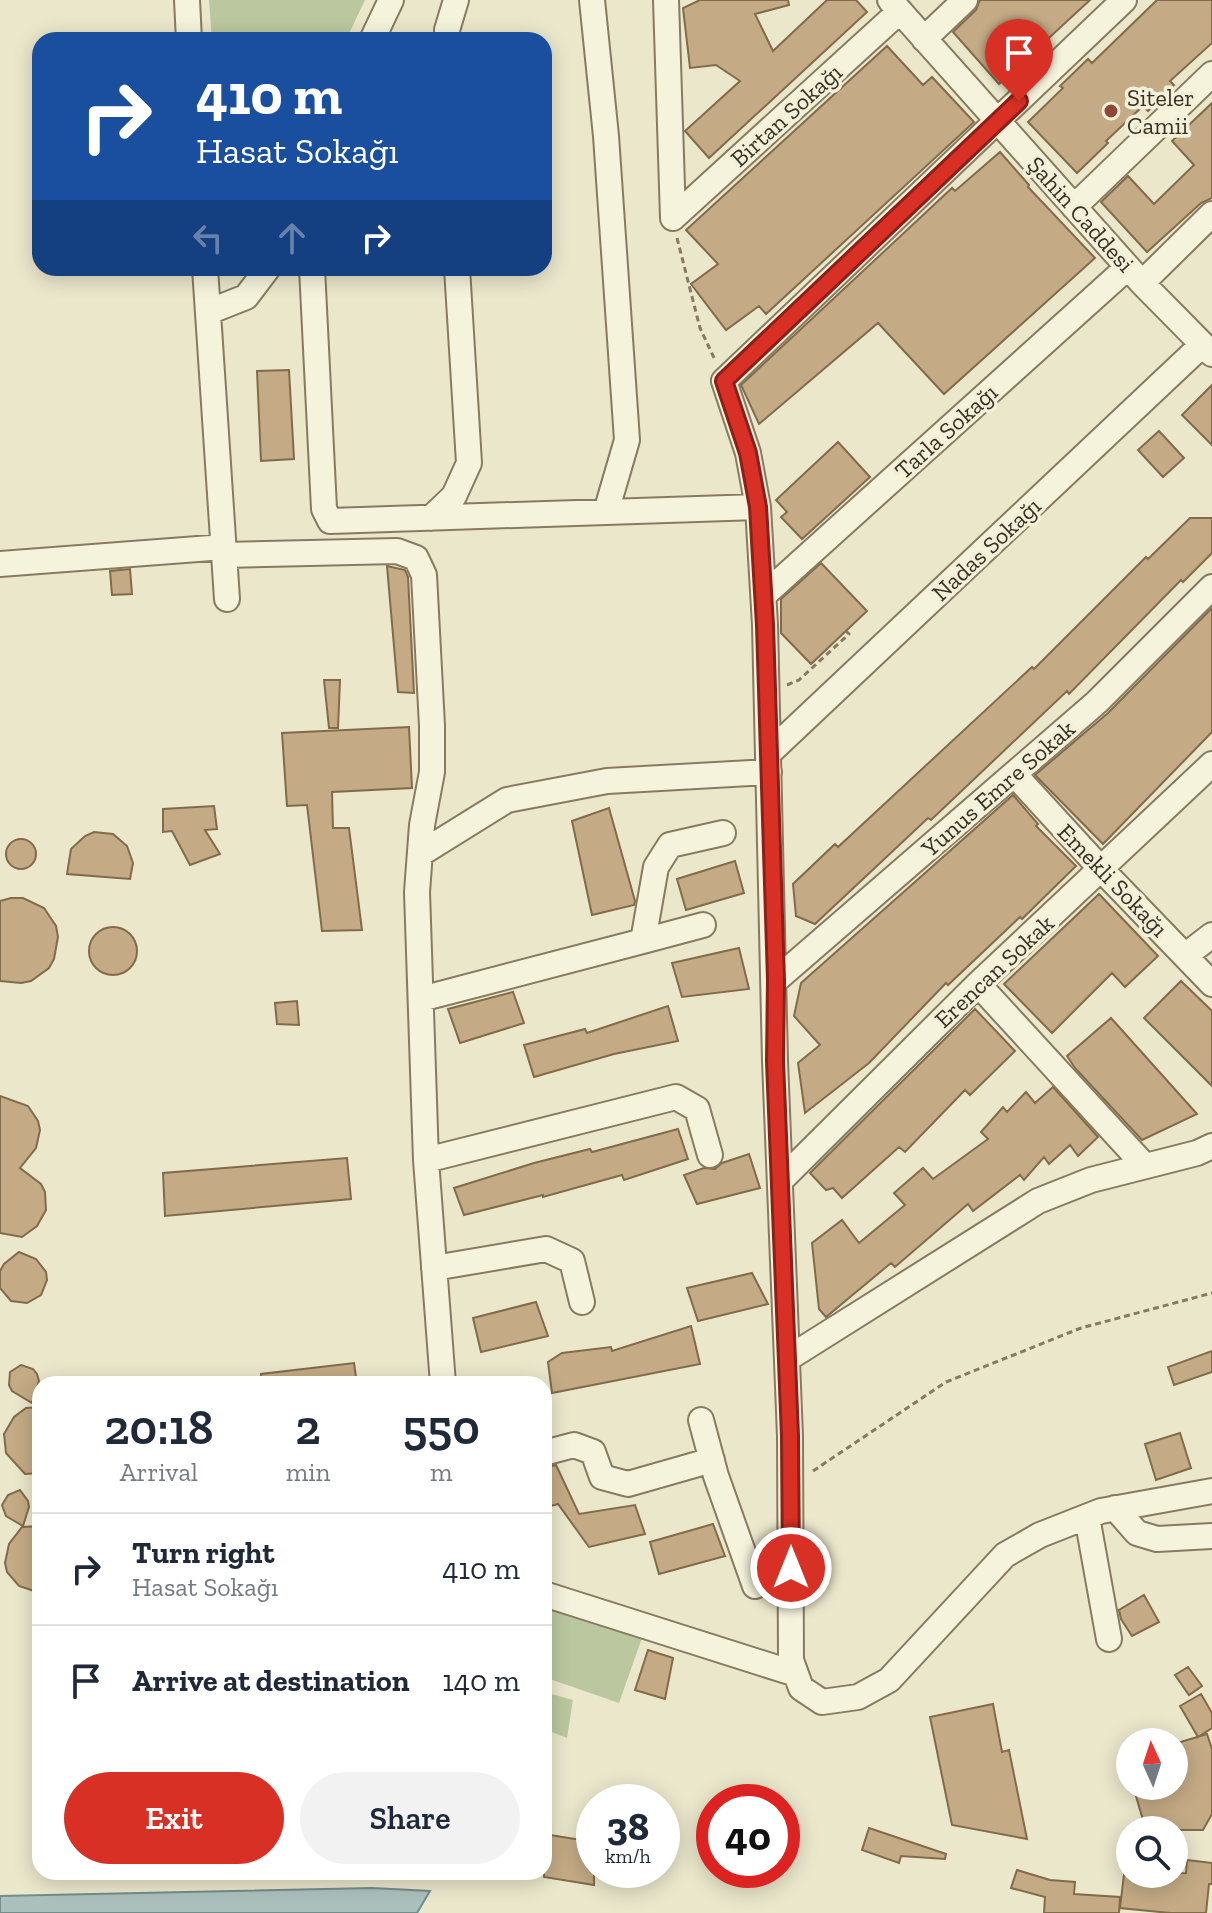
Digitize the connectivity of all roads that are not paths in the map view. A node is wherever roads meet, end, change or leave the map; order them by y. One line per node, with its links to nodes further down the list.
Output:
1 (187, 0): 9 (street)
2 (391, 0): 10 (street)
3 (456, 0): 11 (street)
4 (592, 0): 25 (street)
5 (666, 0): 8 (street, Birtan Sokağı)
6 (965, 0): 12 (street)
7 (1124, 0): 14 (street)
8 (895, 6): 12 (street, Şahin Caddesi)
9 (189, 32)
10 (376, 32)
11 (447, 32)
12 (924, 39): 14 (street, Şahin Caddesi)
13 (1212, 74): 15 (street)
14 (998, 121): 15 (street, Şahin Caddesi); 24 (street)
15 (1074, 207): 17 (street, Şahin Caddesi)
16 (1212, 214): 17 (street, Tarla Sokağı)
17 (1135, 275): 23 (street, Şahin Caddesi); 30 (street, Tarla Sokağı)
18 (206, 276): 22 (street)
19 (262, 276): 22 (street)
20 (312, 276): 26 (street)
21 (457, 276): 26 (street)
22 (208, 312): 27 (street)
23 (1207, 349): 32 (street, Nadas Sokağı)
24 (758, 507): 25 (street); 30 (street)
25 (606, 512): 26 (street)
26 (431, 518)
27 (224, 551): 28 (street); 31 (street); 36 (street)
28 (0, 564)
29 (1212, 587): 34 (street, Yunus Emre Sokak)
30 (764, 595): 32 (street)
31 (227, 599)
32 (769, 762): 36 (street); 42 (street)
33 (1212, 764): 37 (street, Erencan Sokak)
34 (1015, 775): 37 (street, Emekli Sokağı); 42 (street, Yunus Emre Sokak)
35 (723, 833): 40 (street)
36 (420, 854): 45 (street)
37 (1102, 870): 41 (street, Emekli Sokağı); 43 (street, Erencan Sokak)
38 (703, 925): 40 (street)
39 (1212, 935): 41 (street)
40 (643, 941): 45 (street)
41 (1186, 955): 44 (street, Emekli Sokağı)
42 (776, 980): 50 (street)
43 (978, 984): 49 (street); 50 (street, Erencan Sokak)
44 (1212, 984)
45 (421, 999): 48 (street)
46 (1212, 1146): 49 (street)
47 (710, 1155): 48 (street)
48 (426, 1160): 51 (street)
49 (1145, 1166): 53 (street)
50 (780, 1181): 53 (street)
51 (434, 1268): 52 (street); 54 (street)
52 (582, 1302)
53 (787, 1359): 65 (street)
54 (442, 1376)
55 (701, 1420): 57 (street)
56 (552, 1451): 57 (street)
57 (712, 1460): 62 (street)
58 (1212, 1491): 59 (street)
59 (1115, 1508): 60 (street); 61 (street)
60 (1087, 1517): 64 (street); 65 (street)
61 (1212, 1536)
62 (755, 1586)
63 (552, 1597): 65 (street)
64 (1109, 1639)
65 (796, 1674)

